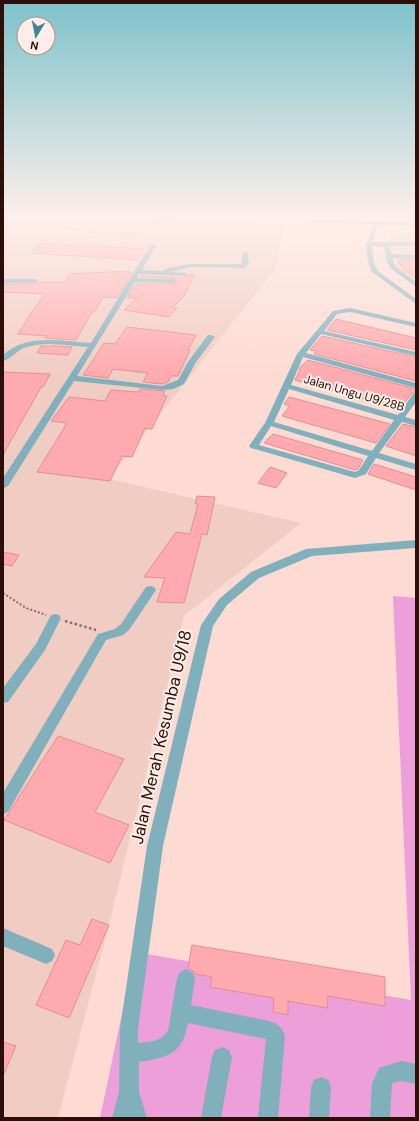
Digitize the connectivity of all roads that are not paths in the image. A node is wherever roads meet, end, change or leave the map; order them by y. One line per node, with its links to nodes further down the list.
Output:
1 (166, 271): 5 (street)
2 (374, 271): 12 (street)
3 (398, 271): 11 (street)
4 (137, 272): 5 (street); 7 (street)
5 (163, 273): 6 (street)
6 (184, 274)
7 (132, 280): 10 (street); 16 (street)
8 (3, 281): 9 (street)
9 (35, 281)
10 (173, 281)
11 (416, 285)
12 (416, 302)
13 (416, 325): 14 (street)
14 (320, 332): 17 (street); 18 (street)
15 (211, 337): 20 (street)
16 (93, 345): 19 (street); 20 (street)
17 (301, 354): 21 (street); 22 (street)
18 (416, 354)
19 (3, 359)
20 (72, 378): 29 (street)
21 (286, 386): 24 (street, Jalan Ungu U9/28B); 25 (street)
22 (416, 386)
23 (416, 396): 24 (street)
24 (400, 418): 26 (street, Jalan Ungu U9/28B); 27 (street)
25 (268, 423): 27 (street); 27 (street)
26 (416, 423)
27 (374, 454): 28 (street)
28 (416, 467)
29 (3, 486)
30 (416, 544): 39 (street, Jalan Merah Kesumba U9/18)
31 (150, 590): 34 (street)
32 (55, 618): 33 (street)
33 (3, 698)
34 (3, 805)
35 (3, 936): 36 (street)
36 (46, 955)
37 (186, 978): 38 (street)
38 (180, 1012): 39 (street); 47 (street)
39 (129, 1054): 43 (street, Jalan Merah Kesumba U9/18)
40 (222, 1057): 46 (street)
41 (416, 1074): 49 (street)
42 (321, 1087): 48 (street)
43 (129, 1092): 44 (street); 45 (street)
44 (122, 1118)
45 (137, 1118)
46 (211, 1118)
47 (268, 1118)
48 (319, 1118)
49 (380, 1118)

